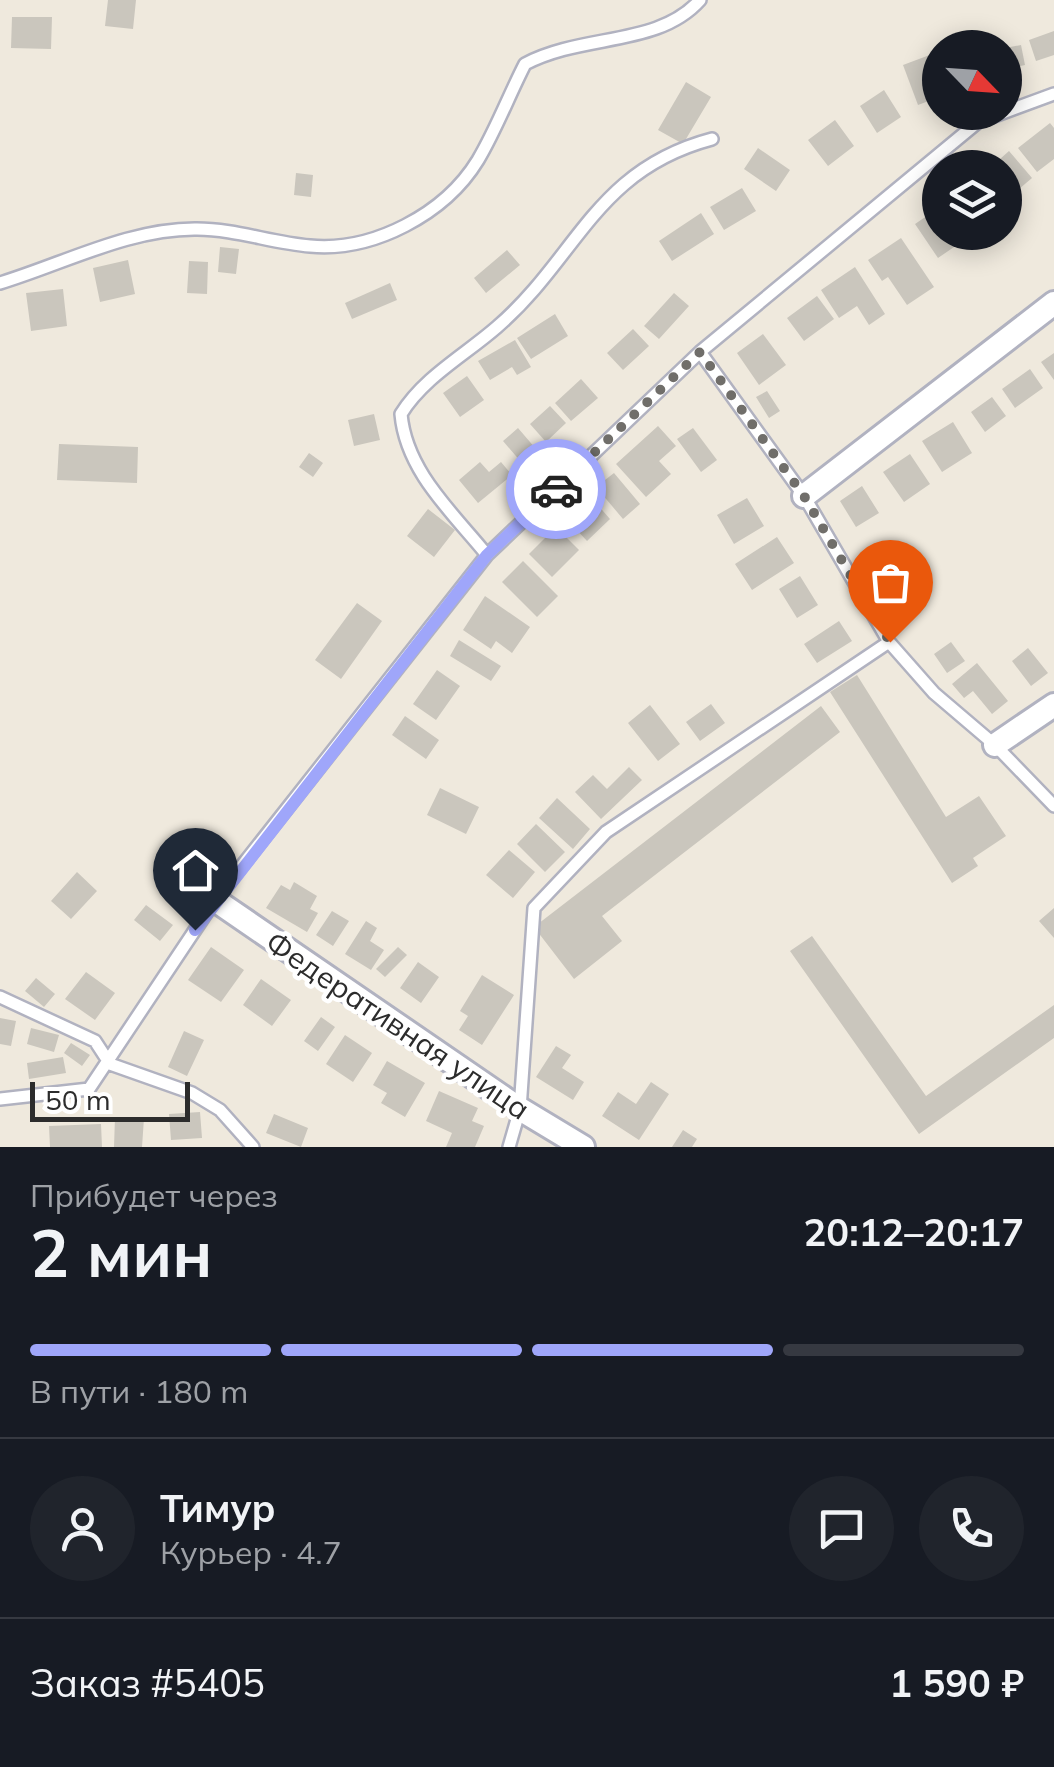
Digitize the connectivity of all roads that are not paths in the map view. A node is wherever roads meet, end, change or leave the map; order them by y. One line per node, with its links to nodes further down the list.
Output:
1 (700, 0): 6 (lane)
2 (1054, 94): 3 (lane)
3 (1022, 106)
4 (968, 130): 8 (lane)
5 (712, 139): 10 (lane)
6 (0, 284)
7 (1054, 303): 9 (street)
8 (700, 352): 9 (lane); 10 (lane)
9 (804, 496): 11 (lane)
10 (487, 555): 15 (lane)
11 (890, 642): 13 (lane); 19 (lane)
12 (1054, 705): 13 (street)
13 (996, 745): 14 (lane)
14 (1054, 806)
15 (215, 900): 17 (lane); 19 (street, Федеративная улица)
16 (0, 997): 17 (lane)
17 (110, 1064): 18 (lane); 20 (lane)
18 (0, 1099)
19 (520, 1110): 21 (lane); 22 (street, Федеративная улица)
20 (253, 1147)
21 (510, 1147)
22 (583, 1147)

